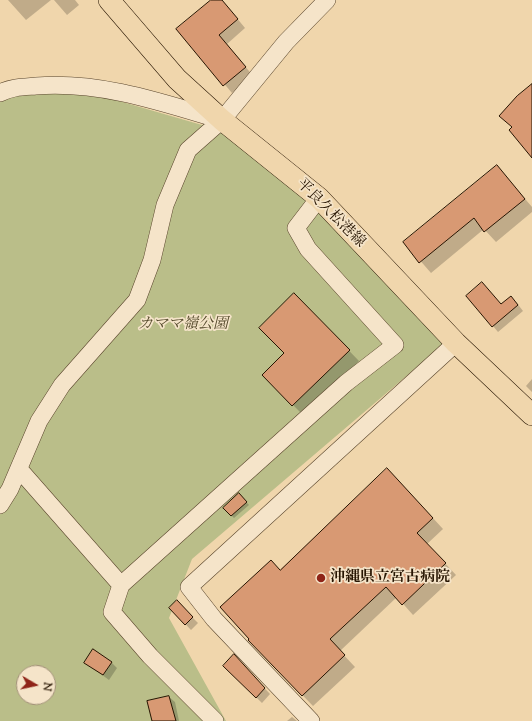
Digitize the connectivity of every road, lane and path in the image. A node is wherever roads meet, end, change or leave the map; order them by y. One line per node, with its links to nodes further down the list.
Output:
1 (109, 0): 4 (main road, 平良久松港線)
2 (327, 0): 4 (street)
3 (0, 93): 4 (street)
4 (222, 120): 5 (main road, 平良久松港線); 8 (street)
5 (319, 198): 6 (main road, 平良久松港線); 10 (street)
6 (456, 343): 7 (main road, 平良久松港線); 12 (street)
7 (532, 415)
8 (19, 469): 9 (street); 10 (street)
9 (0, 505)
10 (121, 585): 11 (street)
11 (215, 721)
12 (311, 721)

